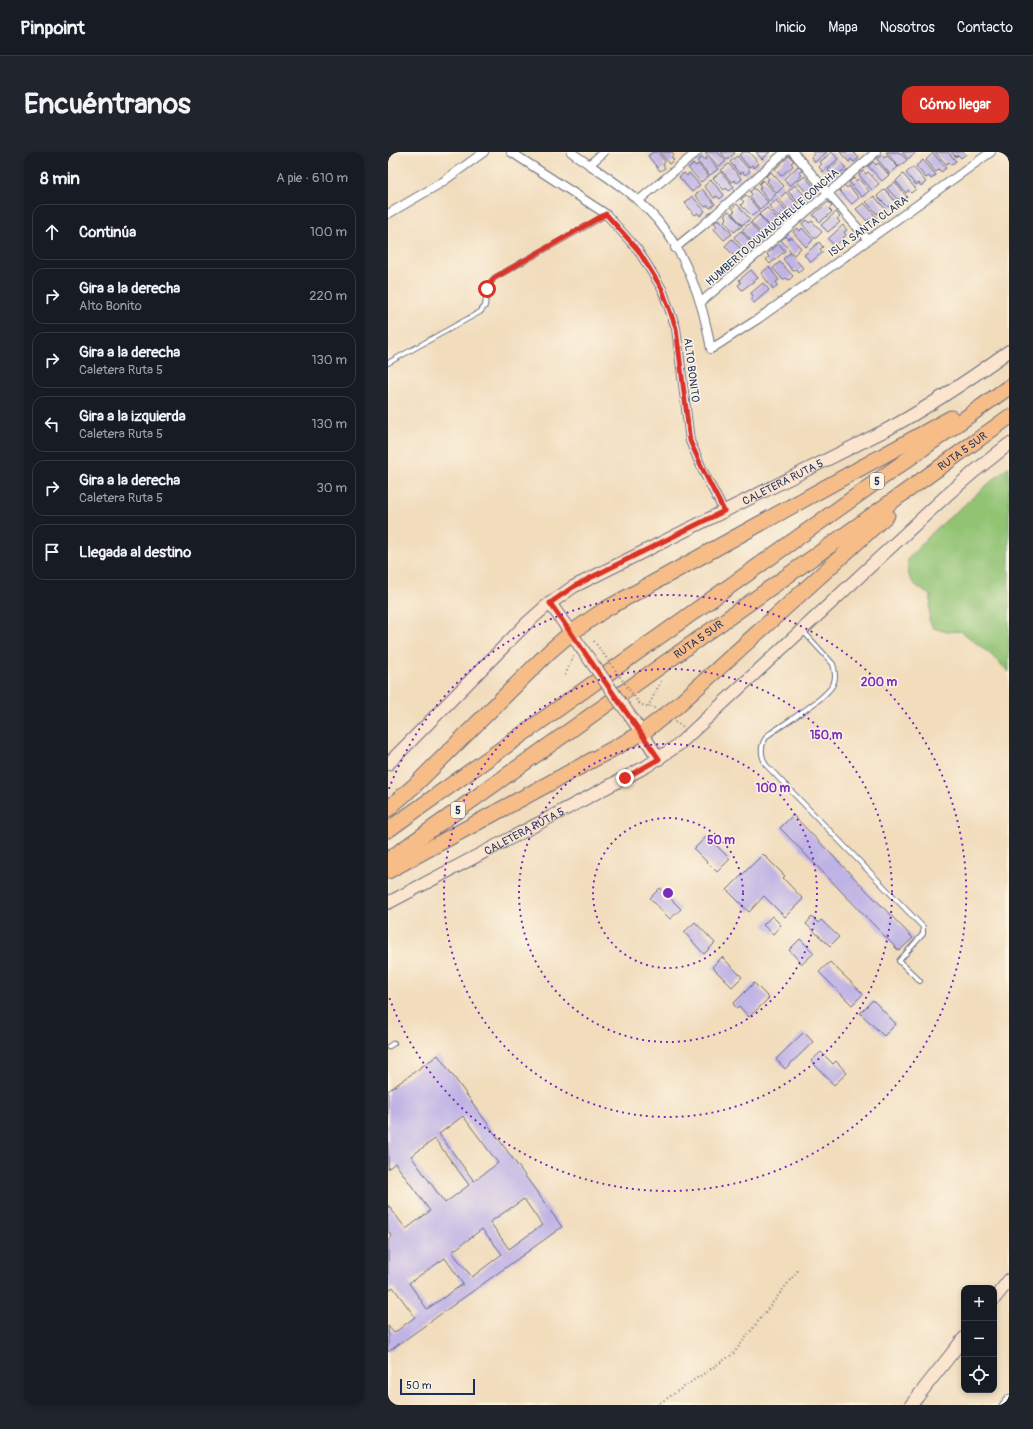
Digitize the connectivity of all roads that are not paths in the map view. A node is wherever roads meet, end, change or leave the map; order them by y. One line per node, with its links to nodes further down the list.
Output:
1 (484, 152): 13 (street)
2 (511, 152): 14 (street, ALTO BONITO)
3 (571, 152): 10 (street)
4 (604, 152): 10 (street)
5 (696, 152): 12 (street)
6 (785, 152): 16 (street)
7 (793, 152): 11 (street)
8 (876, 152): 11 (street, HUMBERTO DUVAUCHELLE CONCHA)
9 (991, 152): 15 (street, ISLA SANTA CLARA)
10 (589, 165): 12 (street)
11 (828, 193): 15 (street); 17 (street, HUMBERTO DUVAUCHELLE CONCHA)
12 (638, 201): 16 (street)
13 (388, 214)
14 (606, 214): 19 (lane); 24 (street, ALTO BONITO)
15 (868, 240): 17 (street, ISLA SANTA CLARA)
16 (676, 248): 17 (street)
17 (700, 302)
18 (1009, 351): 24 (street, CALETERA RUTA 5)
19 (388, 363)
20 (1009, 387): 27 (highway); 32 (highway, 5)
21 (1009, 417): 23 (highway, RUTA 5 SUR / 5)
22 (1009, 444): 26 (street, CALETERA RUTA 5)
23 (943, 465): 28 (highway); 33 (highway, RUTA 5 SUR / 5)
24 (724, 511): 25 (street, CALETERA RUTA 5)
25 (550, 603): 27 (street); 30 (street, CALETERA RUTA 5)
26 (802, 630): 29 (street, CALETERA RUTA 5); 36 (lane)
27 (571, 633): 28 (street, bridge); 31 (highway)
28 (642, 733): 29 (street); 34 (highway)
29 (659, 759): 35 (street, CALETERA RUTA 5)
30 (388, 764)
31 (388, 809)
32 (388, 830)
33 (388, 860)
34 (388, 871)
35 (388, 903)
36 (920, 981)
37 (394, 1043): 38 (lane)
38 (388, 1047)
39 (1009, 1280): 40 (street)
40 (997, 1296)
41 (961, 1342): 43 (street)
42 (1009, 1399): 44 (street)
43 (911, 1405)
44 (1004, 1405)

